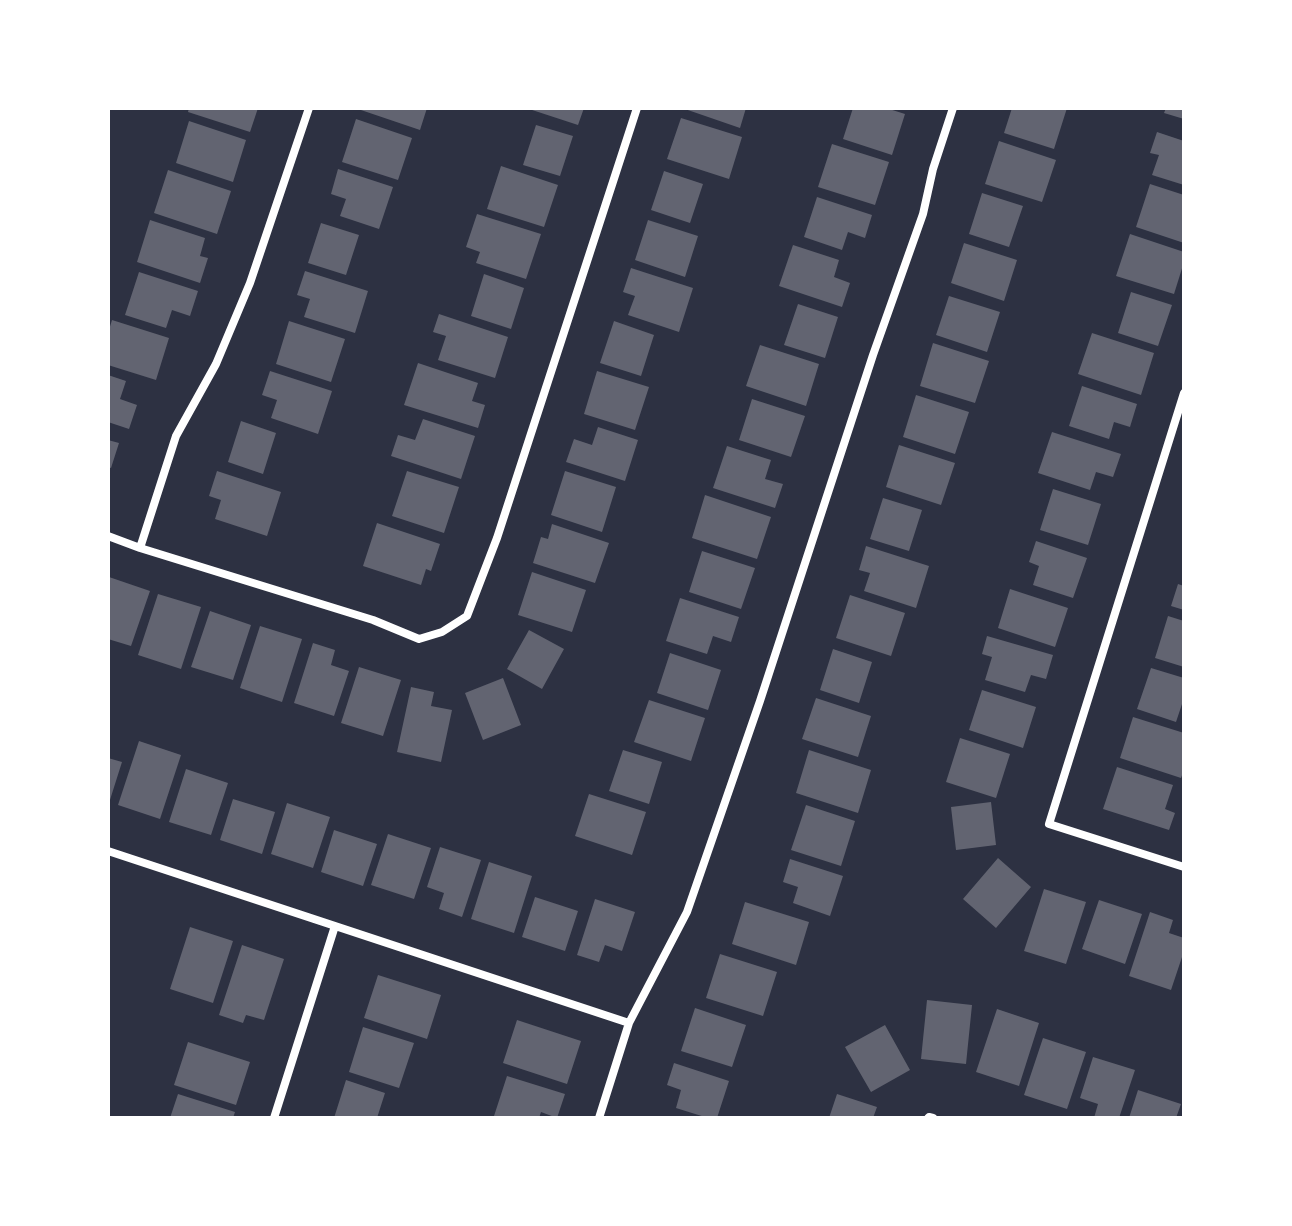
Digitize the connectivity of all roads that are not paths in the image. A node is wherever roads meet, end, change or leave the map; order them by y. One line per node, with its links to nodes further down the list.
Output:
1 (309, 108): 6 (street)
2 (637, 108): 6 (street)
3 (953, 108): 10 (street)
4 (1184, 393): 8 (street)
5 (108, 536): 6 (street)
6 (140, 548)
7 (108, 851): 9 (street)
8 (1184, 867)
9 (335, 926): 10 (street); 11 (street)
10 (629, 1023): 12 (street)
11 (274, 1118)
12 (599, 1118)

